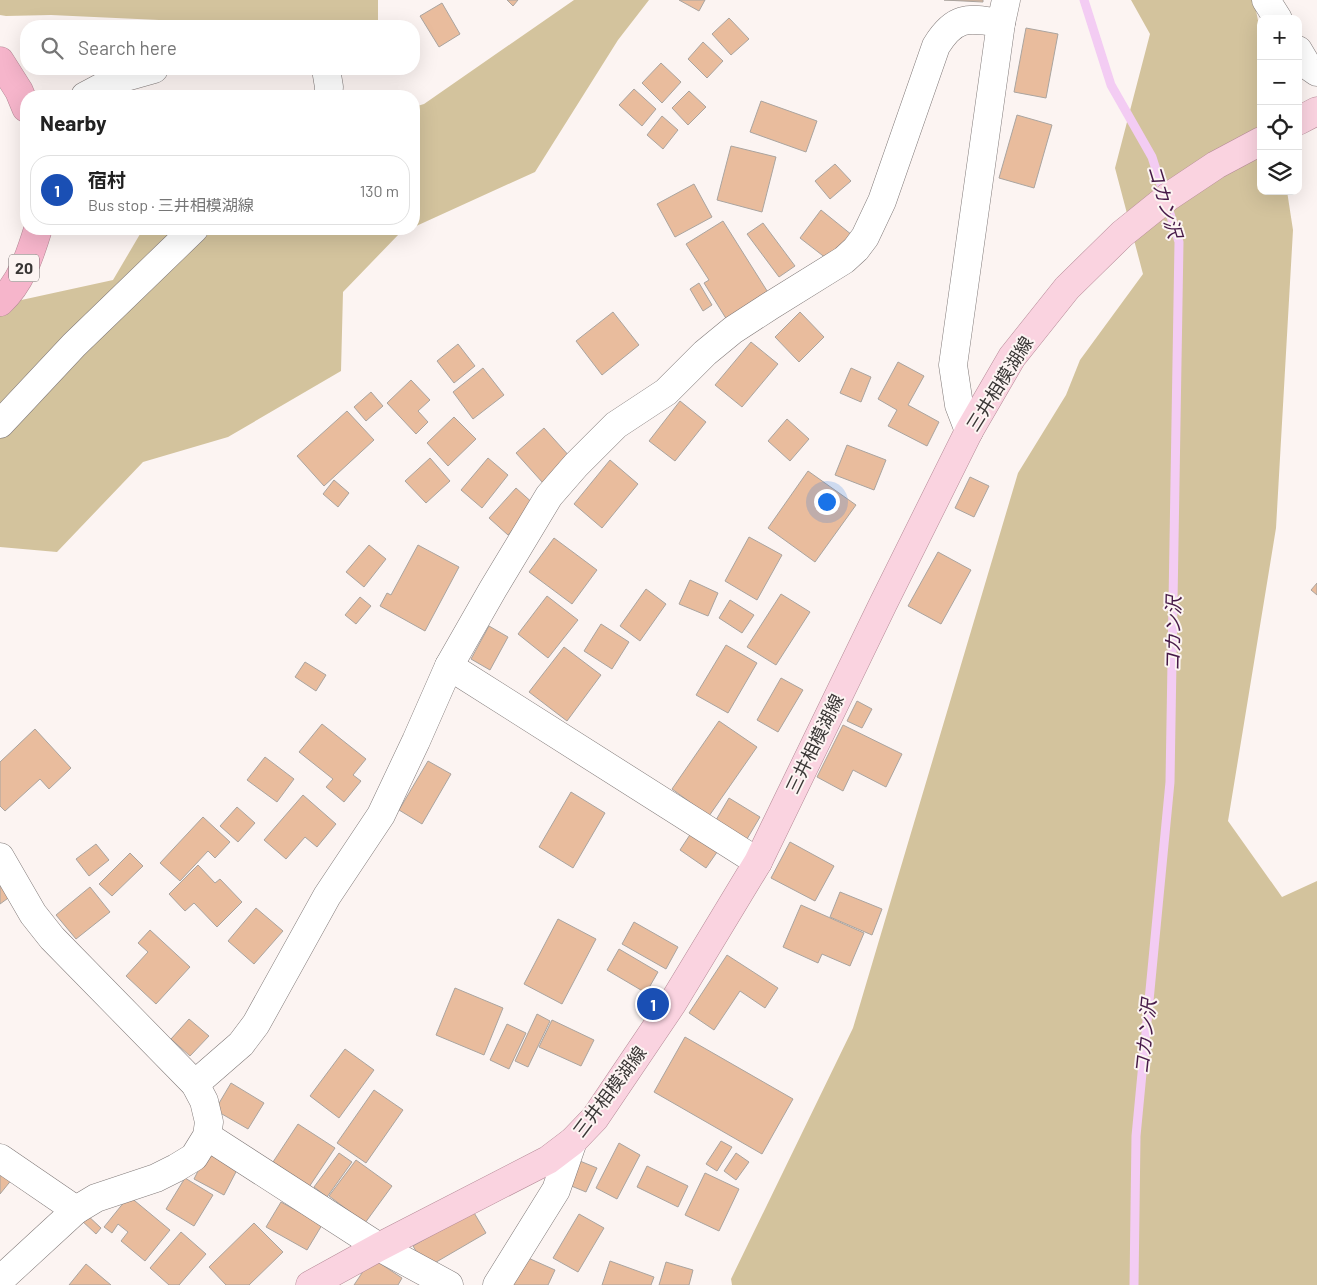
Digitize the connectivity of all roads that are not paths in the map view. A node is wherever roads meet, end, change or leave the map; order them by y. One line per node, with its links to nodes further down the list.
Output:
1 (1266, 0): 3 (street)
2 (1003, 12): 19 (street); 20 (street)
3 (1275, 15)
4 (1302, 57): 6 (street)
5 (0, 61): 11 (highway)
6 (1317, 72)
7 (133, 75): 9 (street)
8 (327, 75): 10 (street)
9 (96, 90)
10 (329, 90)
11 (20, 93)
12 (1317, 111): 13 (main road)
13 (1302, 119)
14 (1257, 143): 19 (main road, 三井相模湖線)
15 (36, 235): 17 (highway, 20)
16 (188, 235): 18 (street)
17 (0, 302)
18 (0, 424)
19 (969, 431): 22 (main road, 三井相模湖線)
20 (449, 666): 22 (street); 23 (street)
21 (0, 857): 23 (street)
22 (758, 862): 25 (main road, 三井相模湖線)
23 (195, 1084): 24 (street)
24 (207, 1136): 27 (street); 28 (street)
25 (573, 1141): 28 (main road, 三井相模湖線); 32 (street)
26 (0, 1158): 27 (street)
27 (76, 1210): 29 (street)
28 (379, 1247): 30 (main road, 三井相模湖線); 31 (street)
29 (0, 1280)
30 (310, 1285)
31 (449, 1285)
32 (497, 1285)

